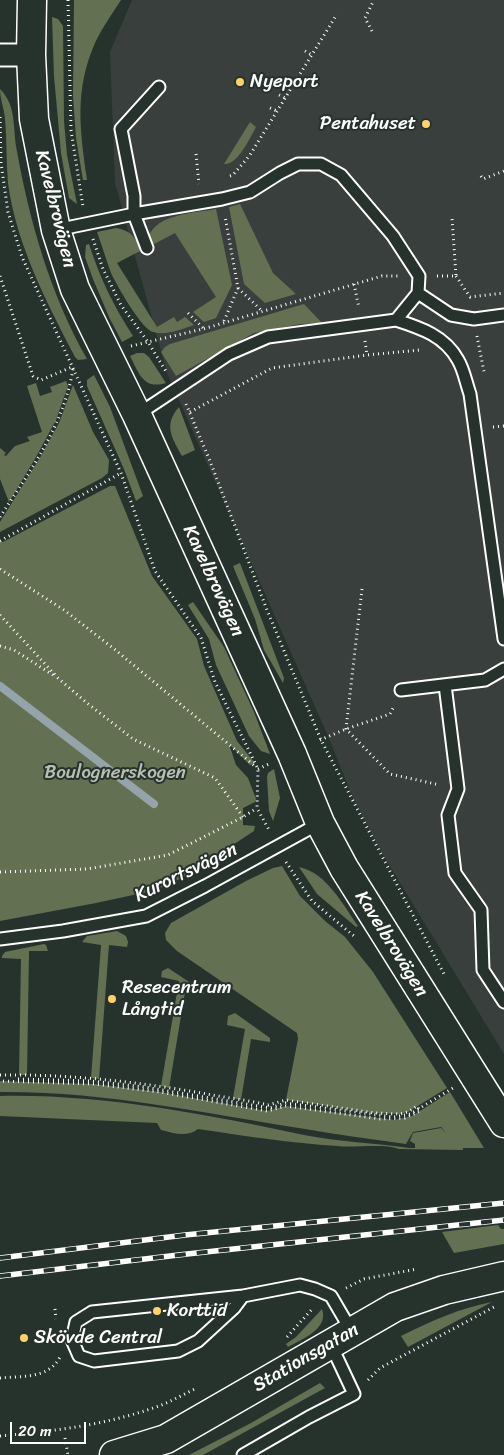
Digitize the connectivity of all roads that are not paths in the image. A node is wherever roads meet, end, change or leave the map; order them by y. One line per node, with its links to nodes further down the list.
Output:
1 (32, 0): 3 (main road, Kavelbrovägen)
2 (0, 55): 3 (street)
3 (31, 55): 6 (main road, Kavelbrovägen)
4 (159, 87): 5 (lane)
5 (134, 214): 6 (lane); 7 (lane); 8 (lane)
6 (56, 230): 11 (main road, Kavelbrovägen)
7 (147, 248)
8 (418, 293): 9 (lane); 10 (lane)
9 (504, 315)
10 (396, 320): 11 (lane); 12 (lane)
11 (137, 416): 16 (main road, Kavelbrovägen)
12 (504, 639)
13 (504, 669): 14 (lane)
14 (445, 685): 15 (lane); 18 (lane)
15 (401, 690)
16 (320, 824): 17 (lane, Kurortsvägen); 19 (main road, Kavelbrovägen)
17 (0, 939)
18 (504, 1002)
19 (504, 1123)
20 (493, 1278): 22 (main road, Stationsgatan)
21 (243, 1296): 21 (lane); 22 (lane)
22 (341, 1338): 23 (main road, Stationsgatan); 24 (lane)
23 (128, 1453)
24 (243, 1455)

